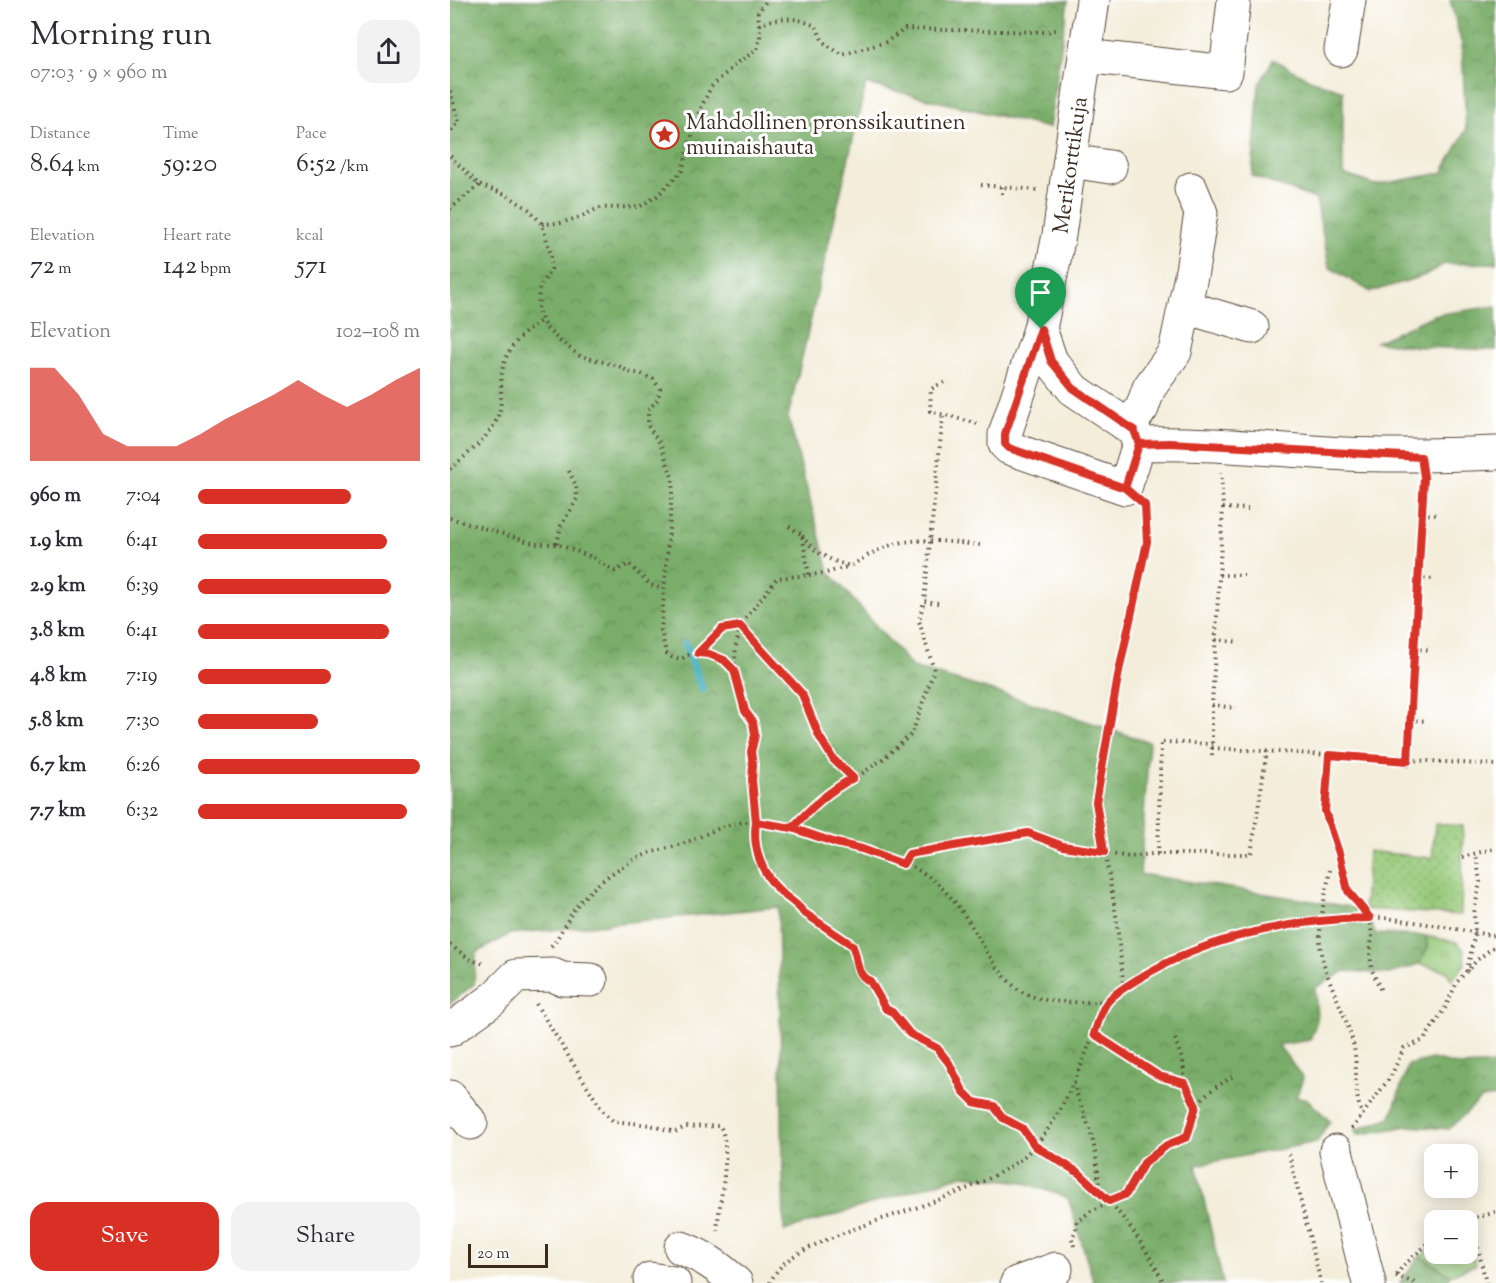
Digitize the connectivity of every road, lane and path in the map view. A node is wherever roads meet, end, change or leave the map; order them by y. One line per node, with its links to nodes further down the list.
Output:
1 (767, 0): 5 (path)
2 (1093, 0): 8 (street, Merikorttikuja)
3 (1234, 0): 8 (street)
4 (1349, 0): 7 (street)
5 (759, 25): 6 (path); 21 (path)
6 (1065, 27)
7 (1341, 50)
8 (1085, 56): 12 (street, Merikorttikuja)
9 (450, 91): 10 (path)
10 (450, 133)
11 (450, 156): 14 (path)
12 (1070, 161): 13 (street); 25 (street, Merikorttikuja)
13 (1110, 167)
14 (480, 185): 20 (path); 21 (path)
15 (981, 185): 16 (path)
16 (1002, 187): 18 (path); 19 (path)
17 (1191, 189): 22 (street)
18 (1048, 191)
19 (1002, 194)
20 (450, 209)
21 (542, 224): 23 (path)
22 (1185, 307): 24 (street); 31 (street)
23 (542, 320): 35 (path); 54 (path)
24 (1252, 327)
25 (1041, 329): 31 (street, Merikorttikuja); 37 (street, Merikorttikuja)
26 (944, 382): 28 (path)
27 (922, 405): 28 (path)
28 (930, 406): 29 (path)
29 (943, 415): 30 (path); 45 (path)
30 (987, 426)
31 (1134, 436): 32 (street); 37 (street)
32 (1212, 444): 34 (street); 38 (path)
33 (1496, 453): 34 (street)
34 (1421, 457): 40 (path)
35 (450, 469)
36 (569, 471): 46 (path)
37 (1125, 488): 79 (path)
38 (1223, 508): 39 (path); 50 (path)
39 (1248, 509)
40 (1422, 514): 41 (path); 52 (path)
41 (1440, 515)
42 (450, 518): 46 (path)
43 (787, 525): 44 (path)
44 (802, 536): 48 (path); 49 (path)
45 (930, 540): 47 (path); 48 (path); 55 (path)
46 (557, 544): 54 (path)
47 (980, 545)
48 (850, 566): 49 (path)
49 (809, 575): 57 (path)
50 (1219, 575): 51 (path); 58 (path)
51 (1244, 575)
52 (1418, 578): 53 (path); 60 (path)
53 (1436, 579)
54 (663, 589): 62 (path)
55 (924, 602): 56 (path); 75 (path)
56 (938, 603)
57 (740, 626): 62 (path); 63 (path); 75 (path)
58 (1216, 640): 59 (path); 64 (path)
59 (1240, 642)
60 (1414, 649): 61 (path); 66 (path)
61 (1431, 650)
62 (698, 653): 63 (path)
63 (734, 670): 76 (path)
64 (1212, 705): 65 (path); 68 (path)
65 (1236, 708)
66 (1410, 720): 67 (path); 72 (path)
67 (1427, 721)
68 (1212, 746): 69 (path); 70 (path); 80 (path)
69 (1267, 752): 71 (path); 80 (path)
70 (1212, 754)
71 (1329, 755): 72 (path); 85 (path)
72 (1408, 761): 73 (path); 74 (path)
73 (1496, 765)
74 (1408, 767)
75 (853, 778): 77 (path)
76 (756, 822): 77 (path); 92 (path); 108 (path)
77 (792, 828): 83 (path)
78 (1496, 848): 81 (path)
79 (1104, 852): 80 (path); 83 (path); 94 (path)
80 (1158, 854)
81 (1476, 854): 82 (path); 87 (path)
82 (1462, 857)
83 (903, 864): 96 (path)
84 (1330, 870): 86 (path)
85 (1370, 918): 86 (path); 87 (path); 95 (path)
86 (1322, 920): 94 (path); 105 (path)
87 (1474, 932): 88 (path); 91 (path)
88 (1496, 936)
89 (450, 945): 92 (path)
90 (1496, 945): 91 (path)
91 (1466, 971): 105 (path)
92 (516, 976): 93 (street); 97 (street); 118 (path)
93 (591, 980)
94 (1124, 988): 96 (path)
95 (1381, 991)
96 (1108, 1001): 98 (path)
97 (450, 1030)
98 (1094, 1034): 101 (path); 102 (path)
99 (1175, 1039): 102 (path)
100 (1232, 1077): 104 (path)
101 (1074, 1082): 108 (path); 110 (path)
102 (1185, 1083): 104 (path)
103 (450, 1097): 106 (street)
104 (1196, 1106): 111 (path)
105 (1363, 1115): 107 (path)
106 (471, 1123)
107 (1343, 1142): 119 (street)
108 (1035, 1146): 110 (path); 120 (path)
109 (1289, 1154): 123 (path)
110 (1099, 1190): 111 (path)
111 (1109, 1201): 117 (path); 122 (path)
112 (1496, 1212): 113 (path)
113 (1478, 1216)
114 (1424, 1247): 119 (path)
115 (681, 1248): 118 (street)
116 (1478, 1248): 126 (path)
117 (1056, 1269): 121 (street)
118 (727, 1274)
119 (1383, 1279): 124 (path); 125 (path)
120 (770, 1283)
121 (1017, 1283)
122 (1164, 1283)
123 (1321, 1283)
124 (1392, 1283)
125 (1415, 1283)
126 (1486, 1283)

